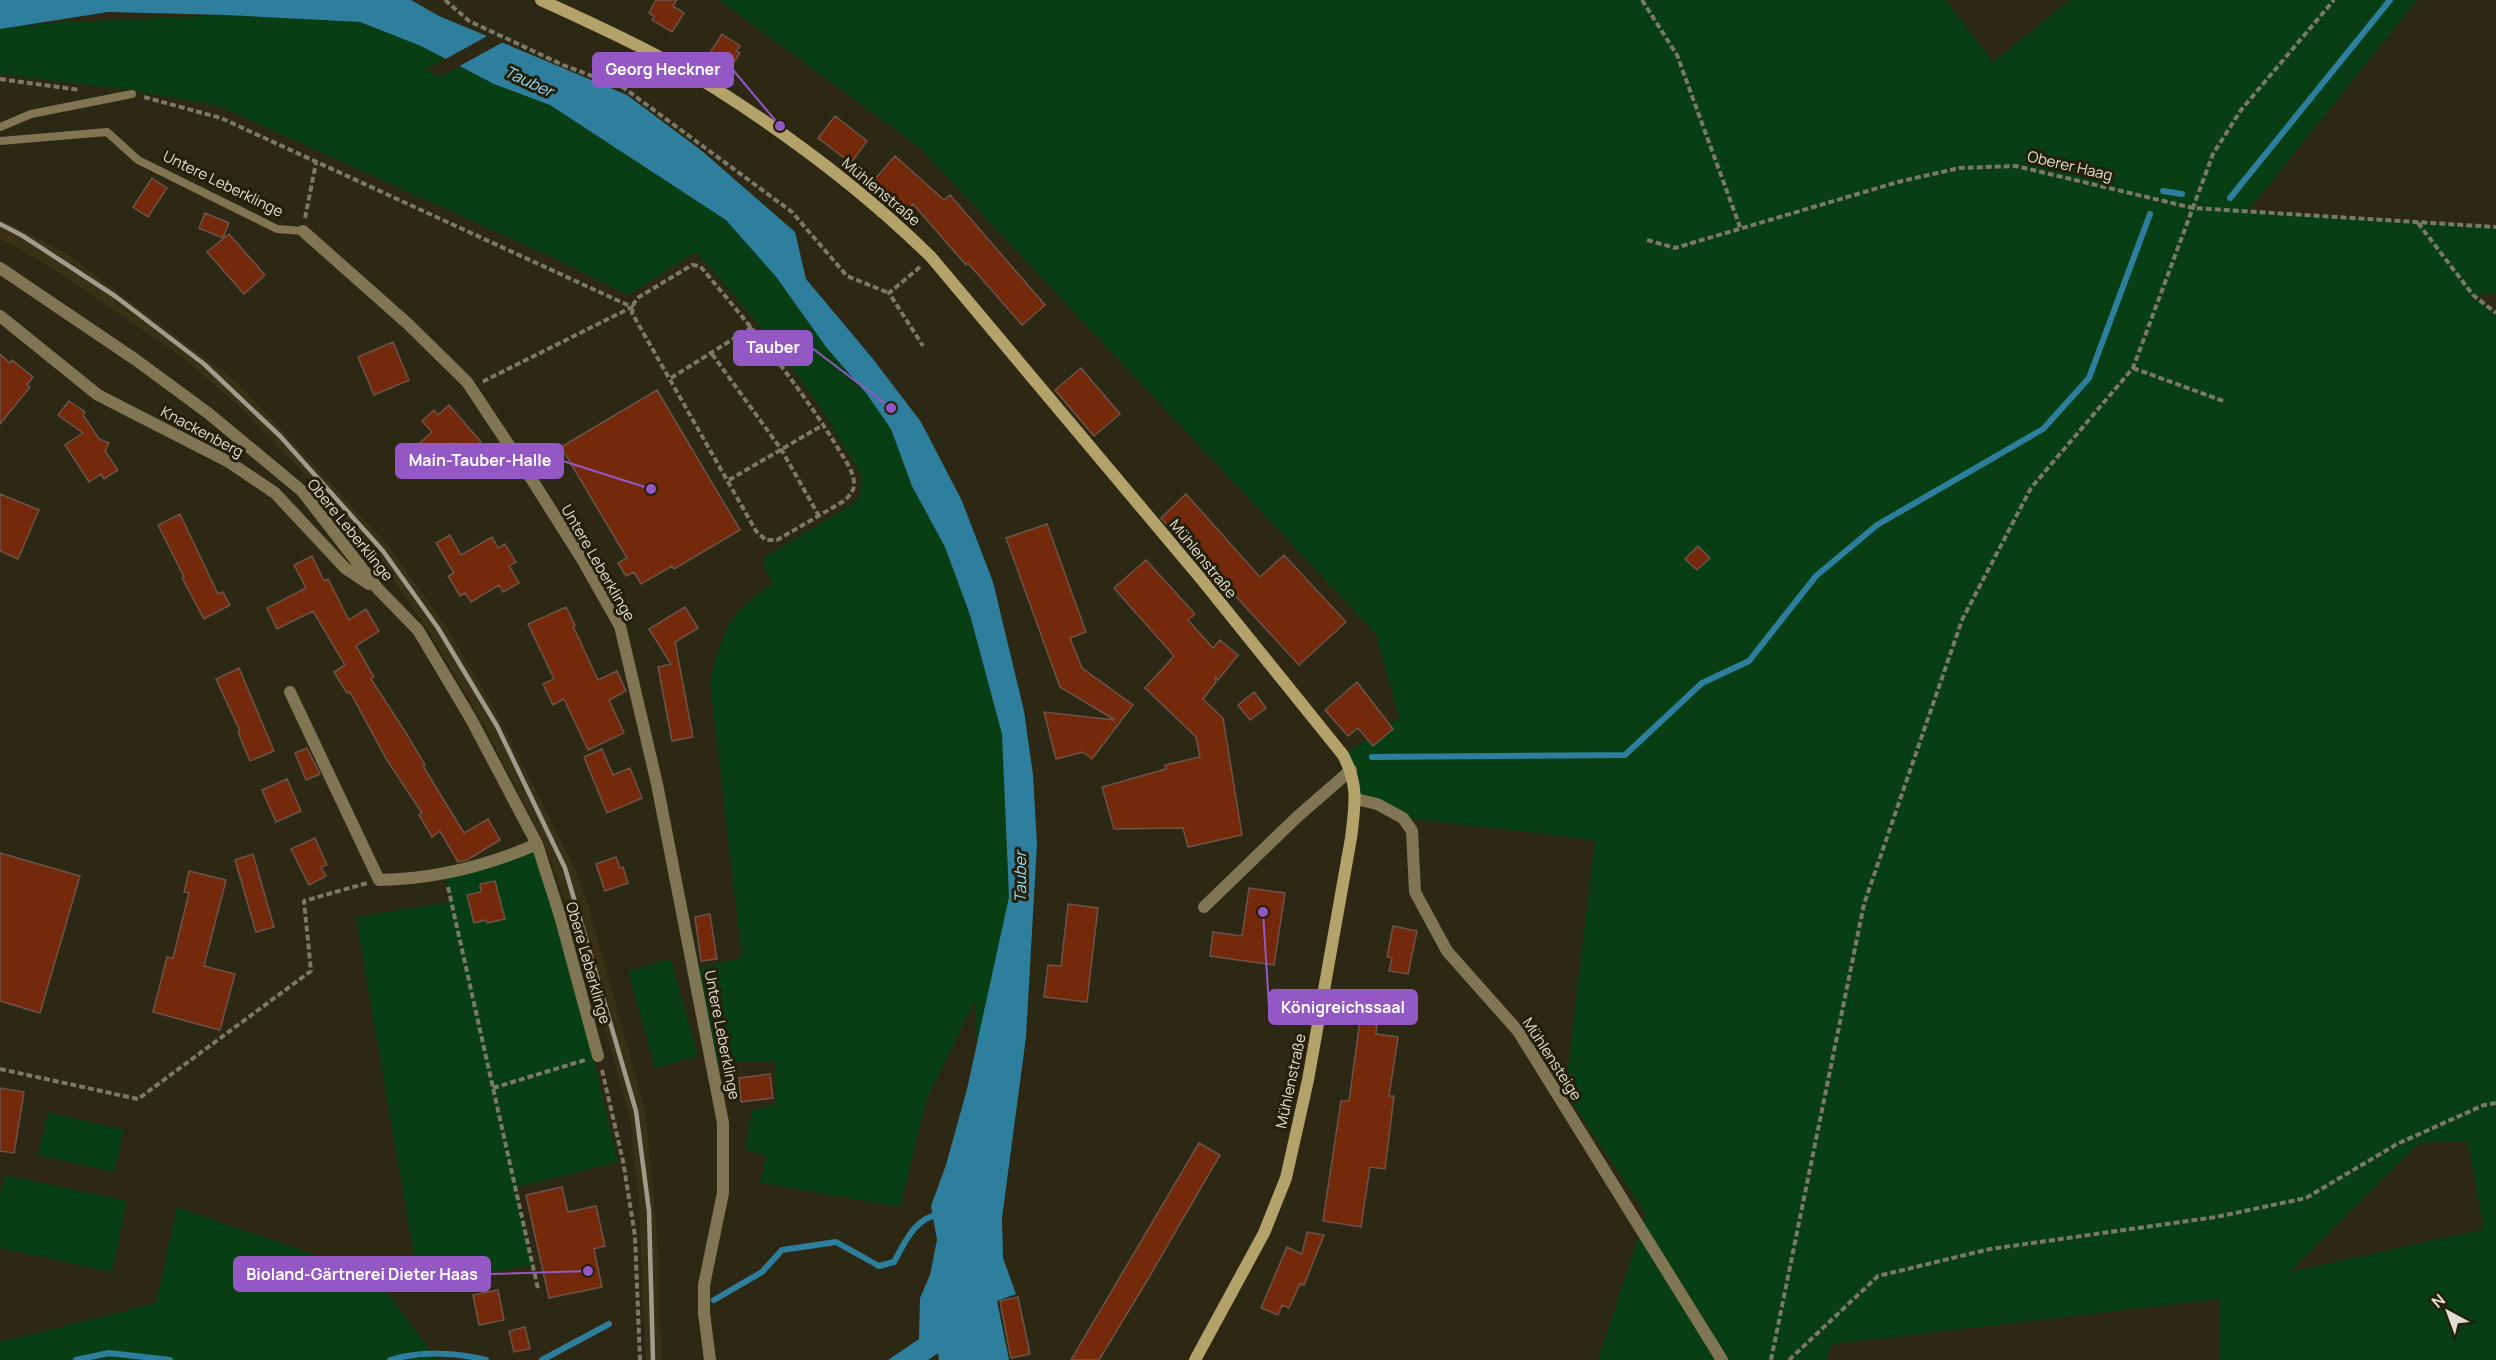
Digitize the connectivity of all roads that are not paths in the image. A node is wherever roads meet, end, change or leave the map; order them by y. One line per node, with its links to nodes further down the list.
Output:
1 (541, 0): 10 (main road, Mühlenstraße)
2 (132, 94): 3 (lane)
3 (0, 127)
4 (0, 141): 5 (lane, Untere Leberklinge)
5 (303, 231): 15 (street, Untere Leberklinge)
6 (0, 268): 8 (street, Obere Leberklinge)
7 (0, 316): 8 (street, Knackenberg)
8 (378, 589): 12 (street, Obere Leberklinge)
9 (290, 692): 12 (street)
10 (1351, 770): 11 (main road, Mühlenstraße); 13 (street)
11 (1356, 799): 16 (main road, Mühlenstraße); 17 (street, Mühlensteige)
12 (537, 844): 14 (street, Obere Leberklinge)
13 (1204, 907)
14 (598, 1056)
15 (710, 1360)
16 (1195, 1360)
17 (1722, 1360)

